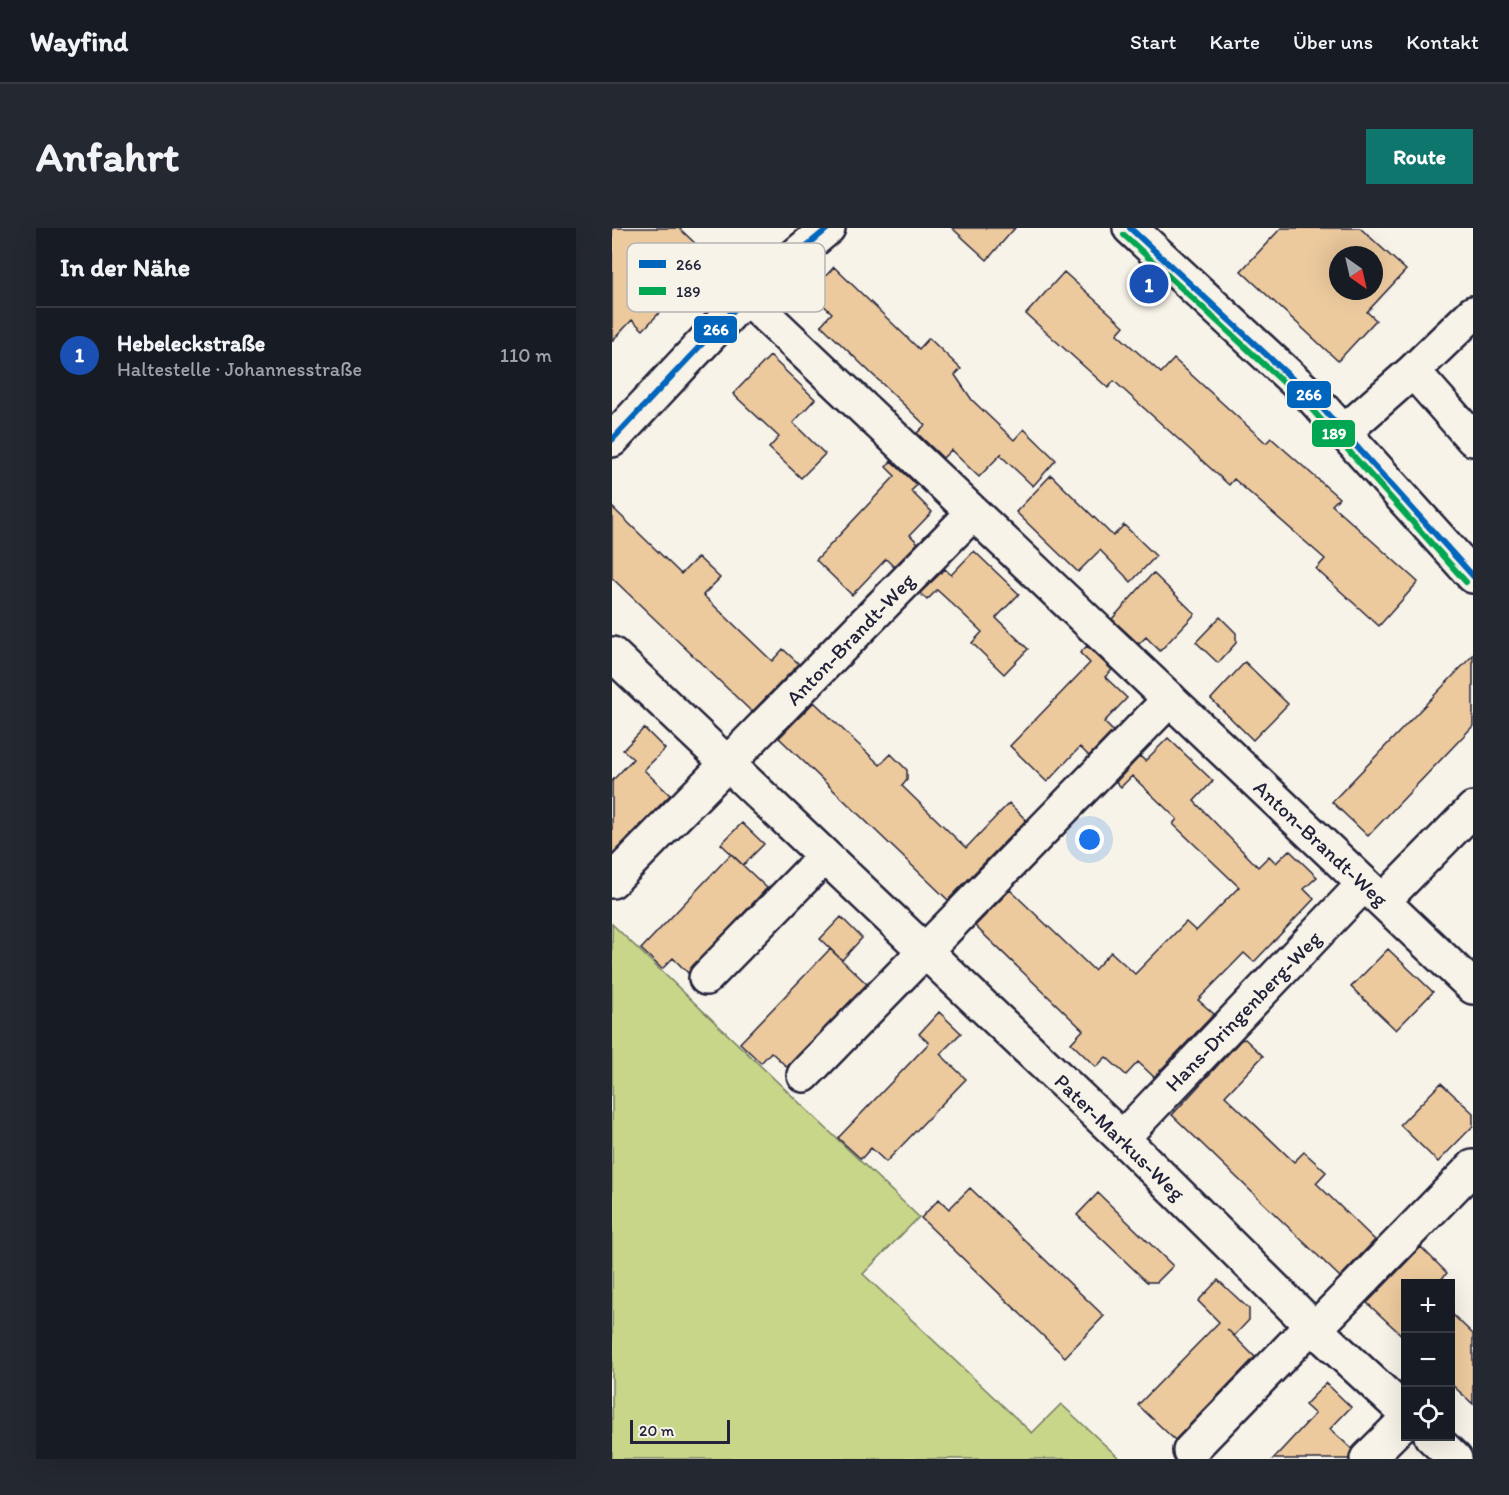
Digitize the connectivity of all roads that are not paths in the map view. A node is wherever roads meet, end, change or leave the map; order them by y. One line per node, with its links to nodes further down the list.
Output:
1 (828, 228): 3 (street)
2 (1130, 228): 8 (street)
3 (803, 239)
4 (732, 312): 10 (street)
5 (762, 312): 11 (street, Anton-Brandt-Weg)
6 (1473, 313): 7 (street)
7 (1413, 371): 8 (street); 9 (street)
8 (1345, 432): 12 (street)
9 (1473, 439)
10 (612, 440)
11 (973, 513): 14 (street, Anton-Brandt-Weg); 15 (street, Anton-Brandt-Weg)
12 (1473, 576)
13 (617, 668): 15 (street, Pater-Markus-Weg)
14 (1170, 699): 19 (street, Anton-Brandt-Weg); 20 (street)
15 (727, 764): 17 (street, Pater-Markus-Weg); 18 (street)
16 (1473, 809): 19 (street, Hans-Dringenberg-Weg)
17 (825, 856): 20 (street, Pater-Markus-Weg); 21 (street)
18 (612, 881)
19 (1373, 892): 22 (street, Anton-Brandt-Weg); 24 (street, Hans-Dringenberg-Weg)
20 (925, 951): 23 (street); 24 (street, Pater-Markus-Weg)
21 (706, 978)
22 (1473, 987)
23 (804, 1075)
24 (1122, 1138): 26 (street, Pater-Markus-Weg)
25 (1473, 1167): 26 (street)
26 (1314, 1327): 27 (street, Pater-Markus-Weg); 30 (street)
27 (1401, 1408)
28 (1401, 1425): 31 (street)
29 (1435, 1441): 32 (street)
30 (1190, 1451)
31 (1368, 1459)
32 (1455, 1459)

